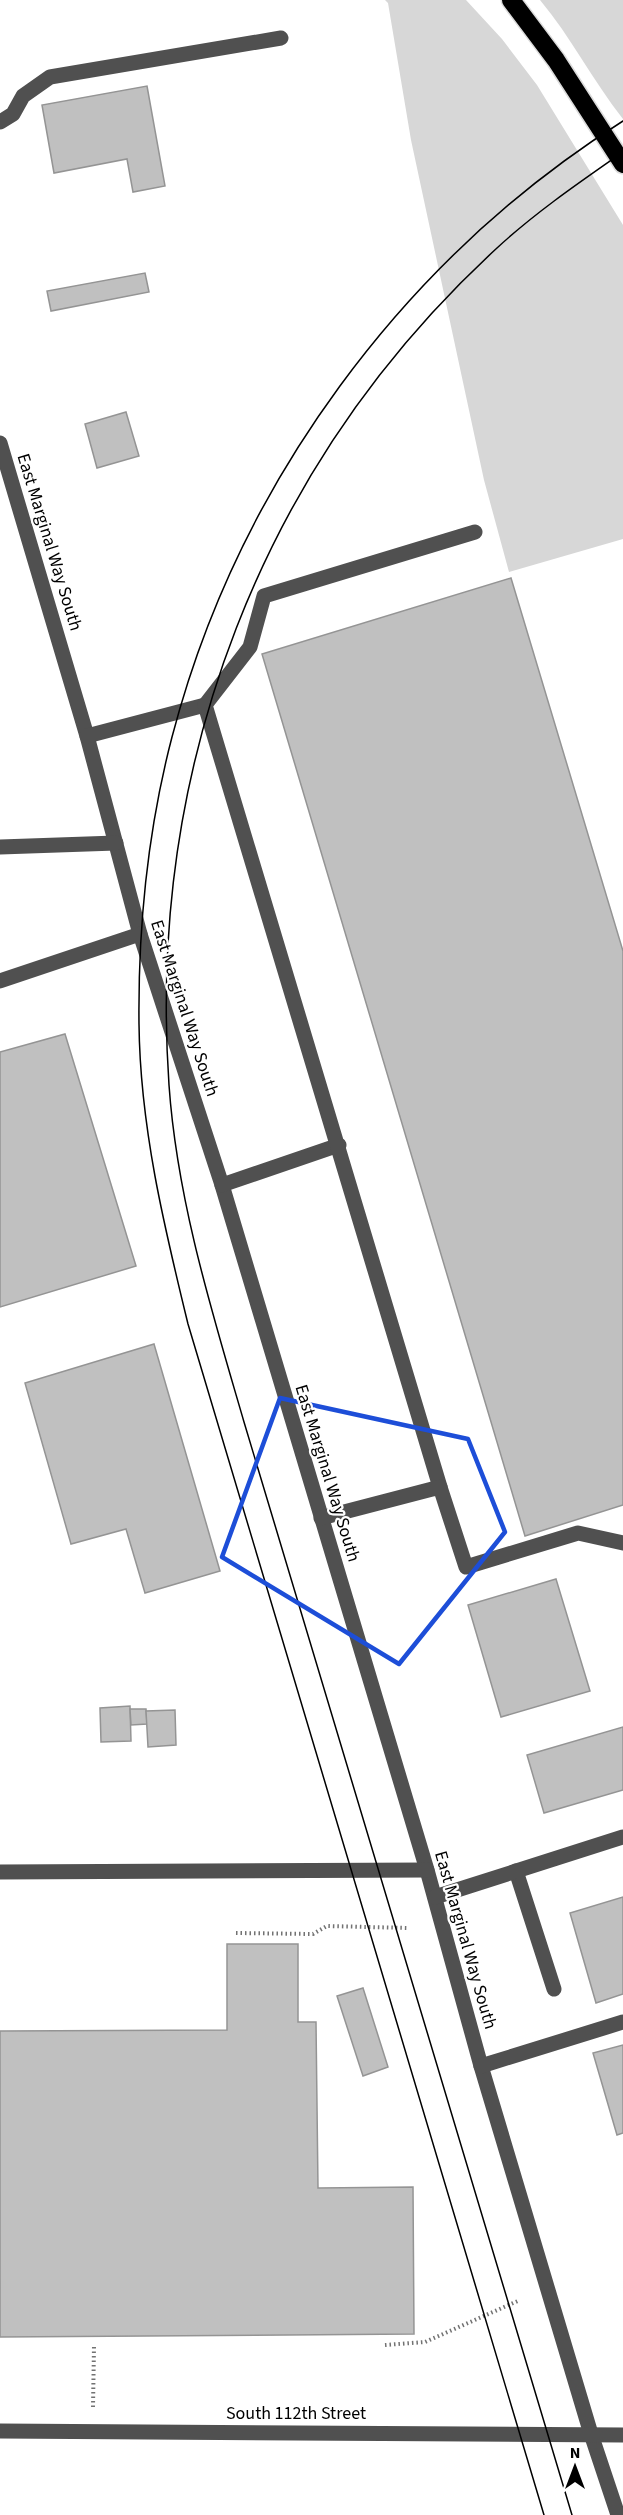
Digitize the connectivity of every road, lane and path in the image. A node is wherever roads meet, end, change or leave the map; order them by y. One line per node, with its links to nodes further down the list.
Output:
1 (511, 0): 4 (highway)
2 (281, 38): 3 (street)
3 (0, 122)
4 (623, 164)
5 (0, 443): 6 (street, East Marginal Way South)
6 (4, 471): 9 (street, East Marginal Way South)
7 (475, 532): 8 (street)
8 (206, 705): 9 (street); 14 (street)
9 (87, 736): 10 (street, East Marginal Way South)
10 (116, 843): 11 (street); 12 (street, East Marginal Way South)
11 (0, 847)
12 (140, 934): 13 (street); 15 (street, East Marginal Way South)
13 (0, 981)
14 (339, 1145): 15 (street); 16 (street)
15 (222, 1185): 17 (street, East Marginal Way South)
16 (440, 1487): 17 (street); 18 (street)
17 (321, 1518): 20 (street, East Marginal Way South)
18 (623, 1543)
19 (623, 1837): 21 (street)
20 (427, 1870): 22 (street); 23 (street, East Marginal Way South)
21 (516, 1871): 23 (street); 26 (street)
22 (0, 1872)
23 (435, 1897): 28 (street, East Marginal Way South)
24 (409, 1928): 25 (path)
25 (236, 1933)
26 (554, 1989)
27 (623, 2022): 28 (street)
28 (481, 2066): 34 (street, East Marginal Way South)
29 (520, 2300): 30 (path)
30 (385, 2345)
31 (94, 2346): 33 (path)
32 (0, 2431): 33 (street, South 112th Street)
33 (92, 2431): 34 (street, South 112th Street)
34 (591, 2434): 35 (street, South 112th Street); 36 (street, East Marginal Way South)
35 (623, 2435)
36 (618, 2515)

